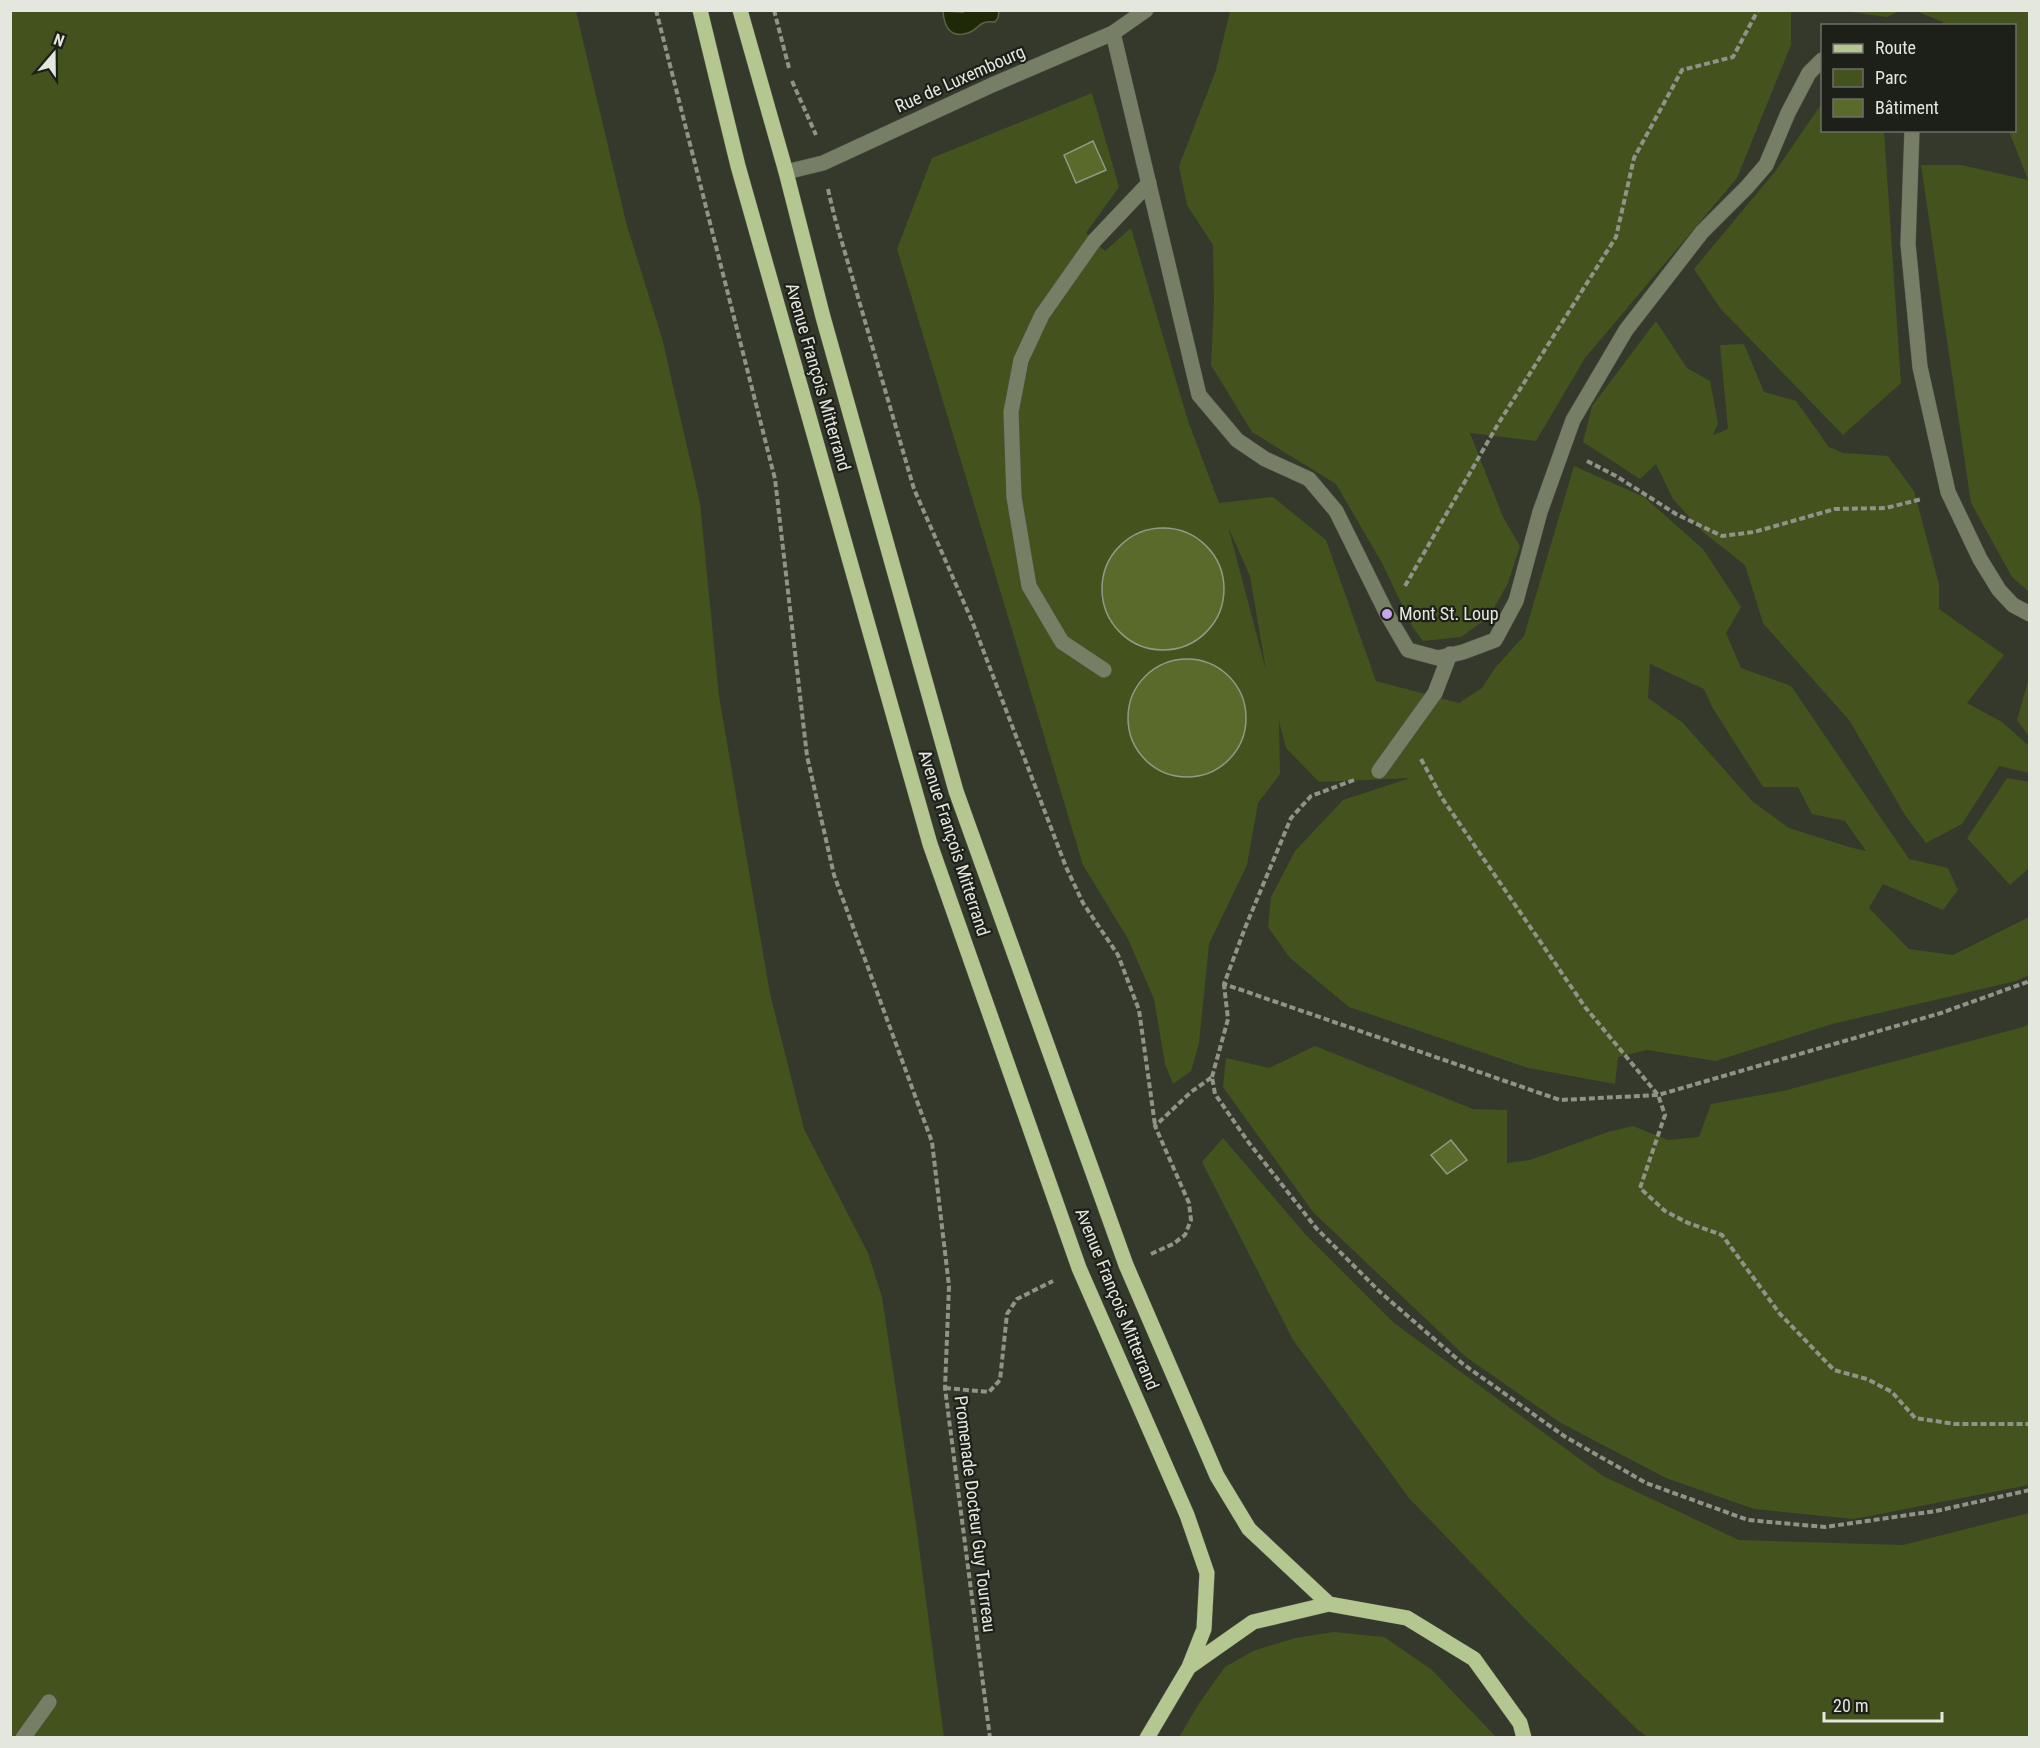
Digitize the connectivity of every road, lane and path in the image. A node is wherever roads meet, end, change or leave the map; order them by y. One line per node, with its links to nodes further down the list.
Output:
1 (656, 10): 28 (path)
2 (699, 10): 32 (main road, Avenue François Mitterrand)
3 (740, 10): 11 (main road, Avenue François Mitterrand)
4 (774, 10): 10 (path)
5 (1146, 10): 7 (street, Rue de Luxembourg)
6 (1758, 10): 15 (path)
7 (1113, 33): 10 (street, Rue de Luxembourg); 12 (street)
8 (1821, 61): 13 (street)
9 (1912, 132): 14 (street)
10 (823, 163): 11 (street, Rue de Luxembourg); 25 (path)
11 (786, 172): 31 (main road, Avenue François Mitterrand)
12 (1149, 183): 15 (street); 18 (street)
13 (1563, 449): 14 (path); 17 (street)
14 (1948, 492): 16 (street)
15 (1387, 614): 17 (street)
16 (2030, 614)
17 (1450, 654): 19 (street)
18 (1104, 670)
19 (1407, 731): 20 (street); 24 (path)
20 (1379, 771): 22 (path)
21 (2030, 981): 24 (path)
22 (1224, 984): 23 (path); 24 (path)
23 (1212, 1077): 25 (path); 30 (path)
24 (1658, 1095): 29 (path)
25 (1155, 1126): 26 (path)
26 (1173, 1244)
27 (1036, 1289): 28 (path, Promenade Docteur Guy Tourreau)
28 (945, 1388): 36 (path, Promenade Docteur Guy Tourreau)
29 (2030, 1424)
30 (2030, 1490)
31 (1329, 1604): 32 (main road); 34 (main road)
32 (1189, 1667): 37 (main road)
33 (49, 1702): 35 (street)
34 (1527, 1735)
35 (23, 1737)
36 (990, 1737)
37 (1147, 1737)

